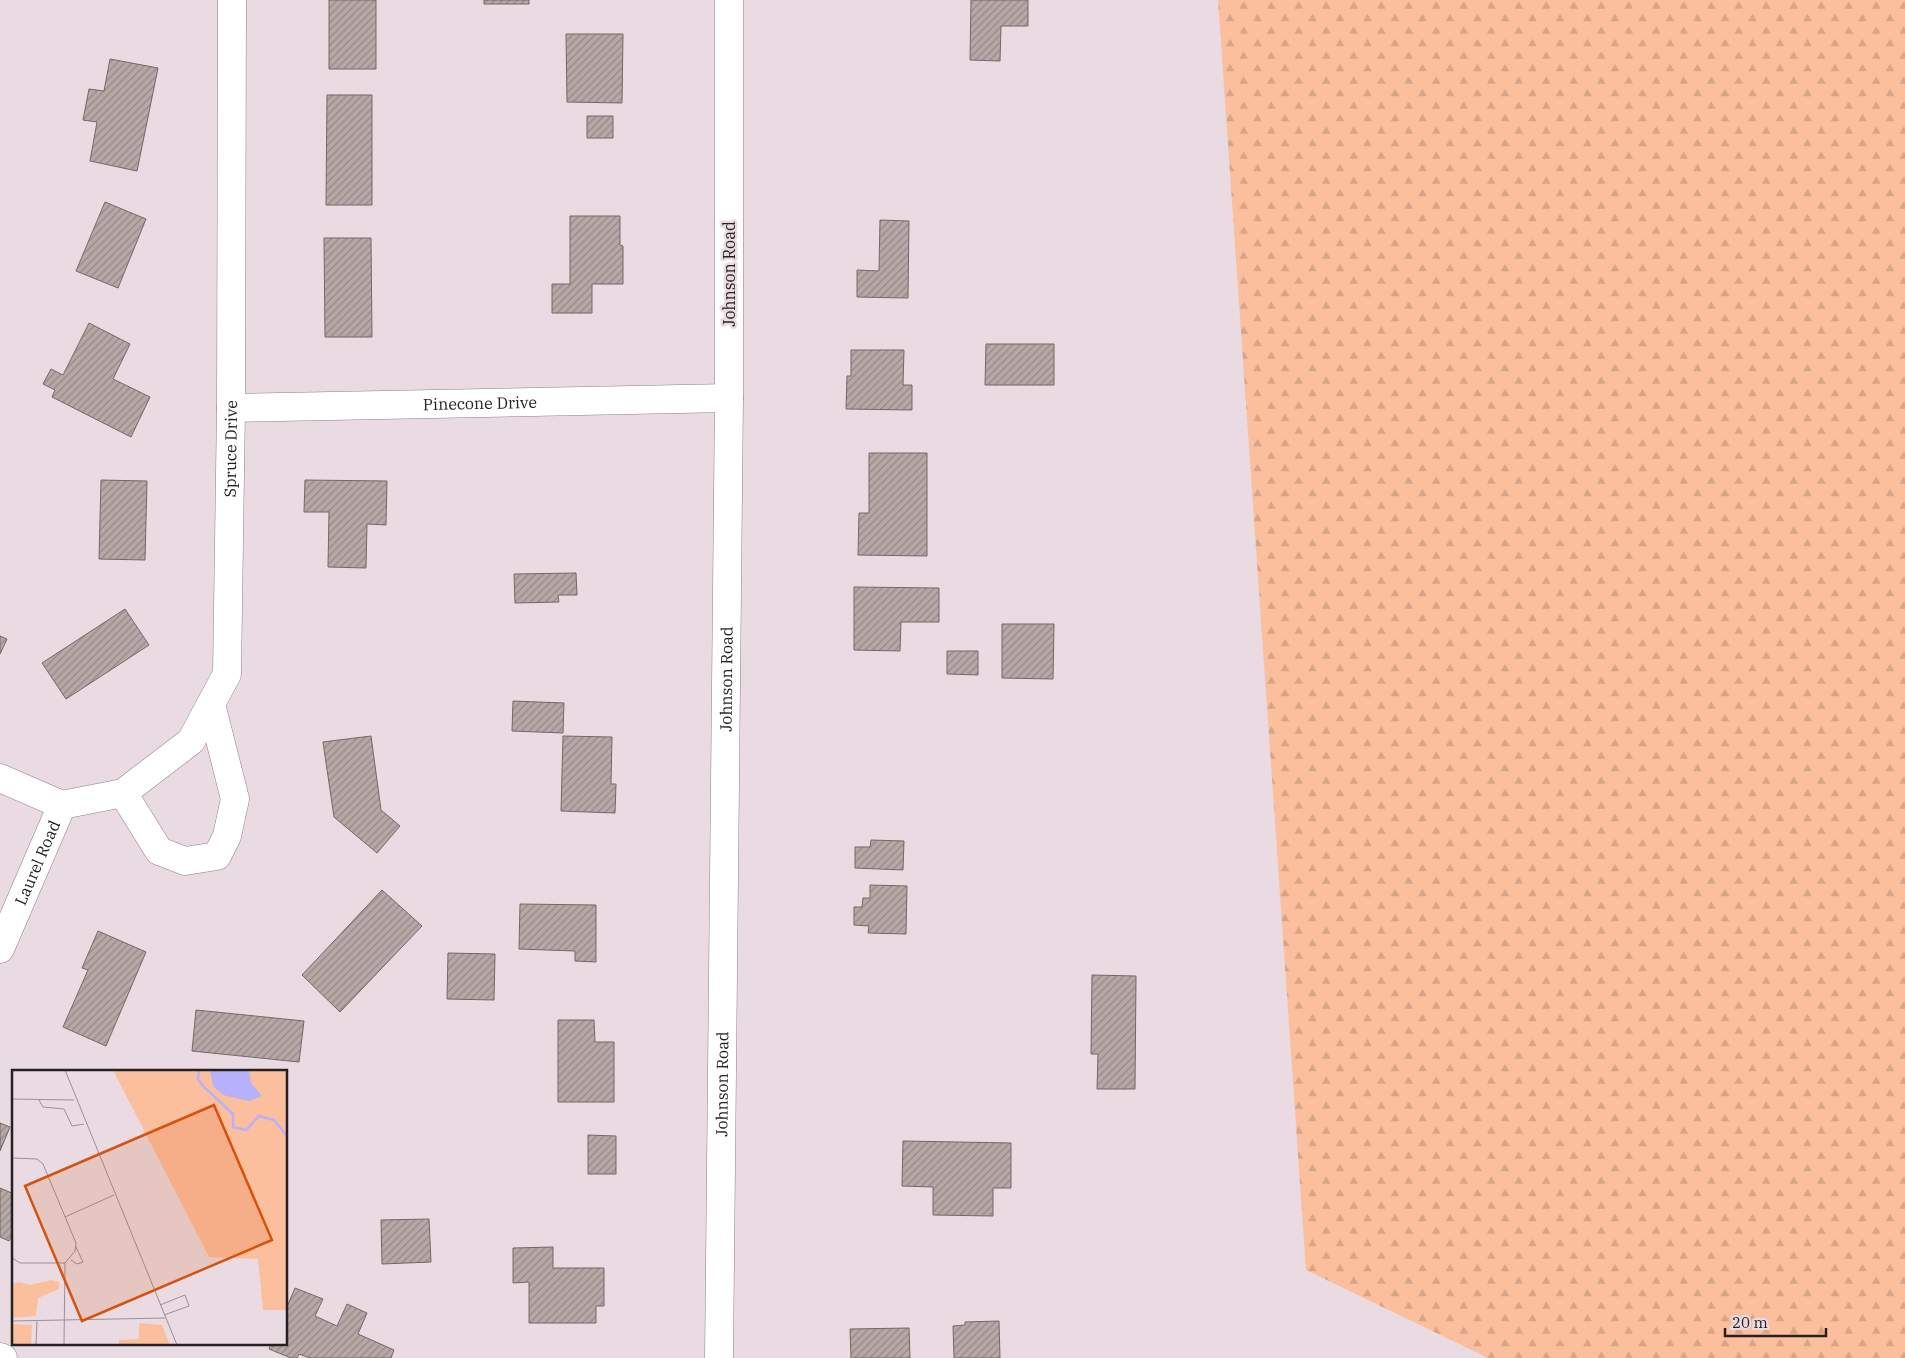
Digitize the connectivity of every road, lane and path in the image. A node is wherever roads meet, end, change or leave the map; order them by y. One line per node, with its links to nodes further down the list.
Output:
1 (232, 0): 4 (street, Spruce Drive)
2 (729, 0): 3 (street, Johnson Road)
3 (729, 398): 4 (street, Pinecone Drive); 10 (street, Johnson Road)
4 (231, 408): 5 (street, Spruce Drive)
5 (211, 704): 7 (street, Spruce Drive); 7 (street)
6 (0, 778): 8 (street)
7 (123, 794): 8 (street, Spruce Drive)
8 (62, 805): 9 (street, Laurel Road)
9 (0, 949)
10 (720, 1358)

